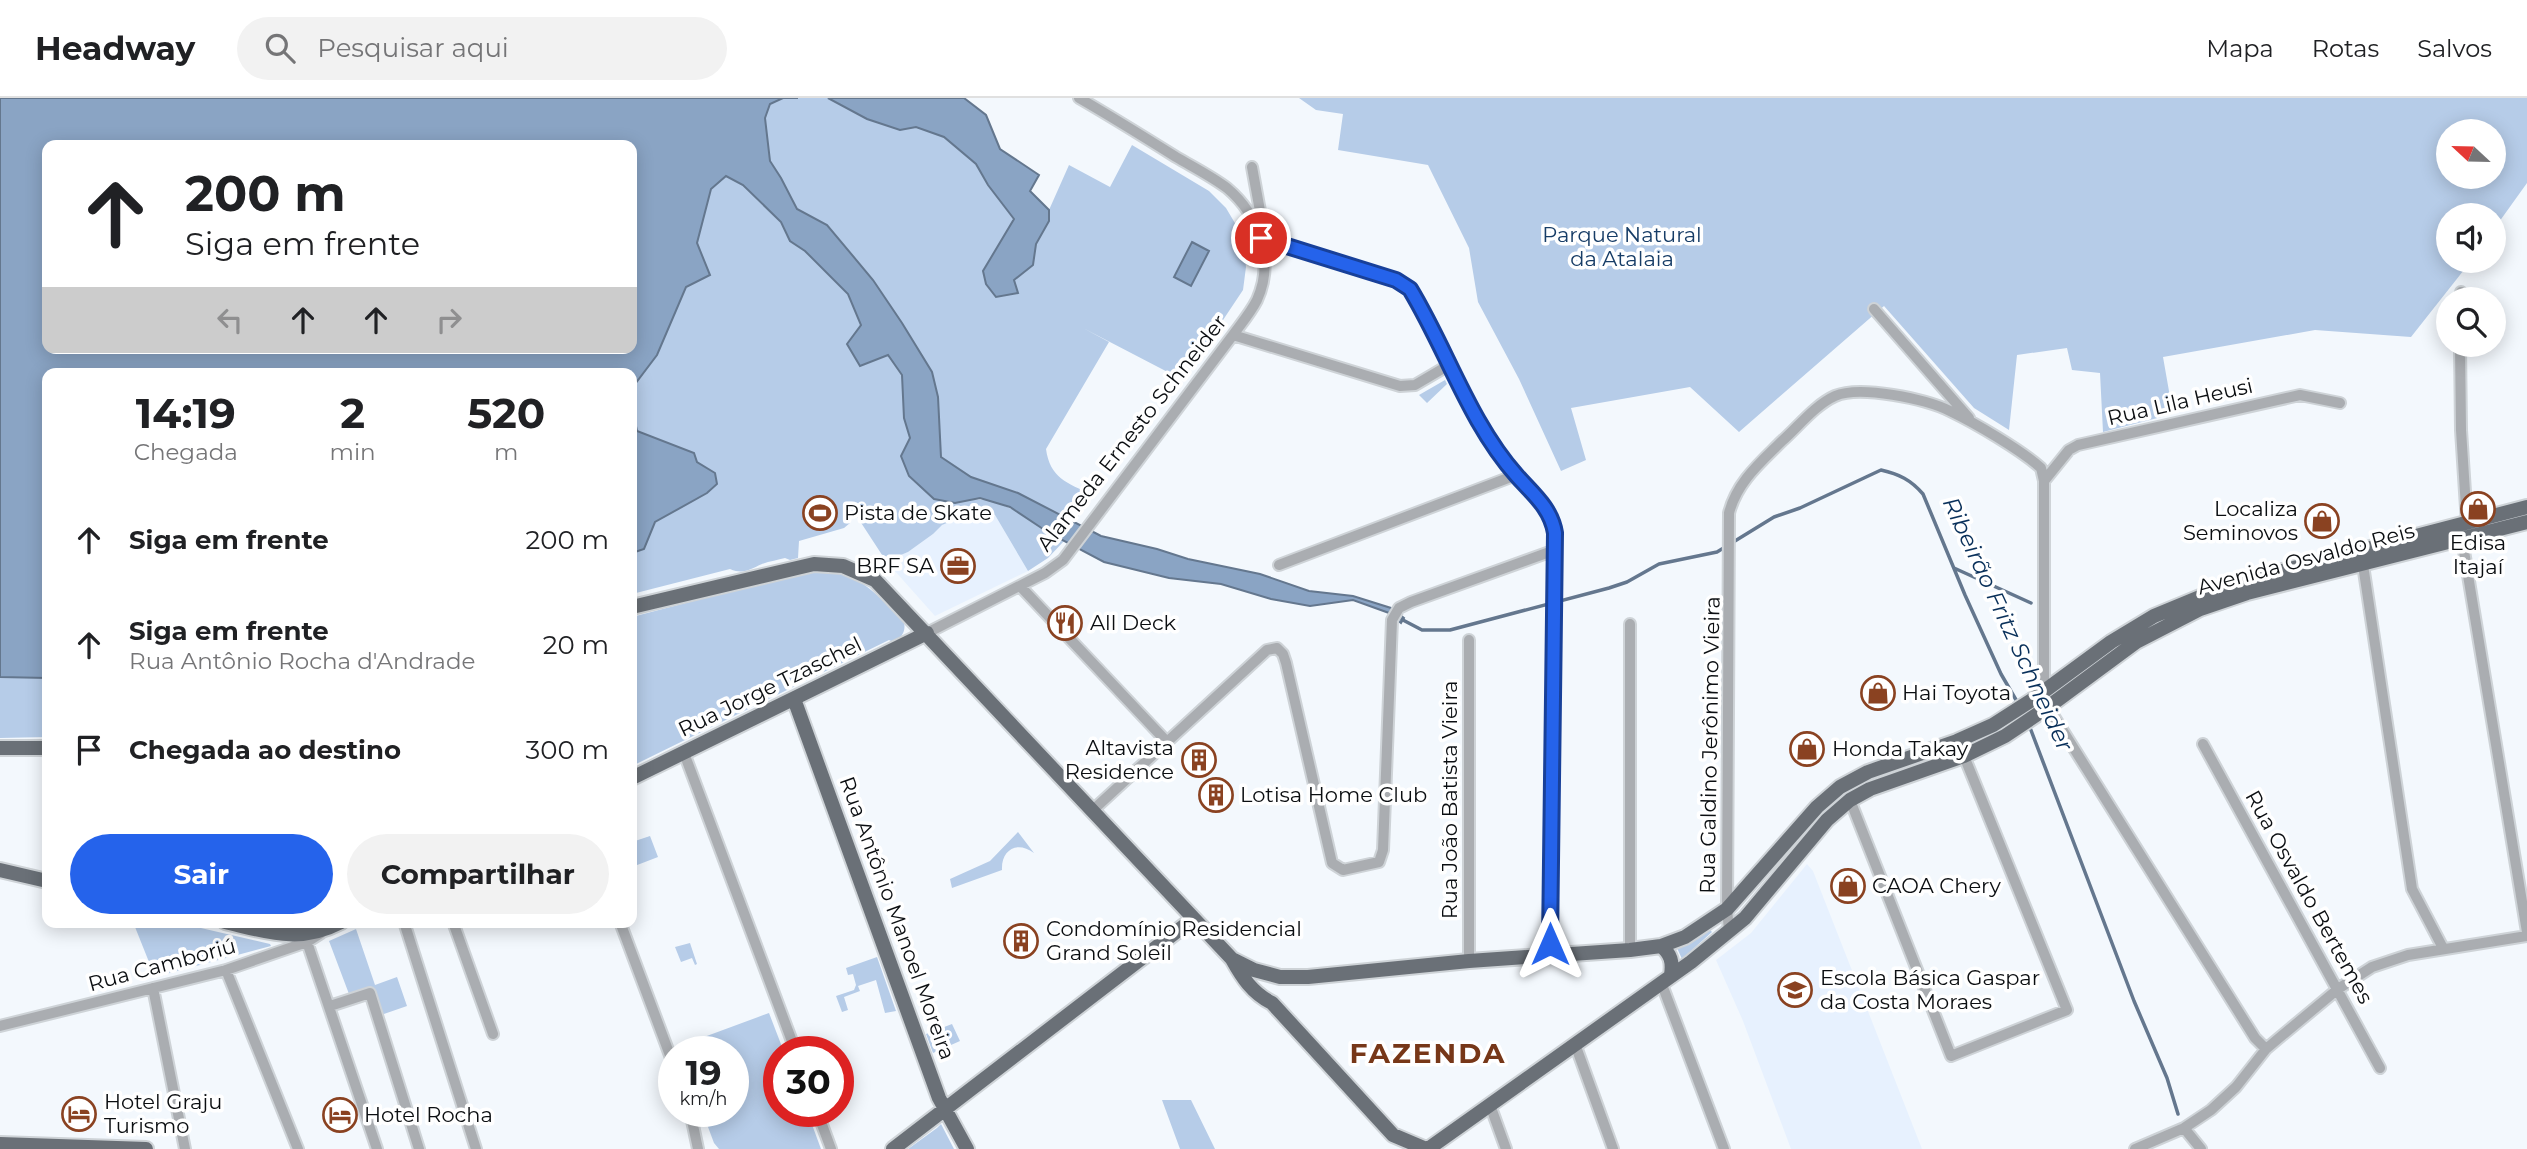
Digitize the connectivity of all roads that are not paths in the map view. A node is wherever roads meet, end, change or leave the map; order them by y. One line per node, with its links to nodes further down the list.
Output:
1 (1079, 98): 3 (street)
2 (1252, 167): 3 (street, Alameda Ernesto Schneider)
3 (1259, 233): 5 (street, Alameda Ernesto Schneider); 7 (street)
4 (1874, 309): 9 (street)
5 (1233, 335): 7 (street); 19 (street, Alameda Ernesto Schneider)
6 (2460, 357): 14 (street)
7 (1449, 365): 10 (street)
8 (2340, 403): 11 (street, Rua Lila Heusi)
9 (1975, 425): 11 (street); 38 (street, Rua Galdino Jerônimo Vieira)
10 (1516, 475): 16 (street); 17 (street)
11 (2045, 481): 24 (street)
12 (2527, 508): 14 (main road, Avenida Osvaldo Reis)
13 (2527, 522): 15 (main road, Avenida Osvaldo Reis)
14 (2467, 523): 24 (main road, Avenida Osvaldo Reis)
15 (2462, 539): 18 (main road, Avenida Osvaldo Reis); 47 (street)
16 (1555, 550): 27 (street); 52 (street)
17 (1279, 565)
18 (2363, 565): 26 (main road, Avenida Osvaldo Reis); 50 (street)
19 (1020, 586): 22 (street, Alameda Ernesto Schneider); 27 (street)
20 (637, 606): 22 (main road)
21 (1630, 624): 51 (street)
22 (927, 633): 25 (main road, Rua Jorge Tzaschel); 35 (main road)
23 (1469, 640): 54 (street, Rua João Batista Vieira)
24 (2044, 691): 38 (main road, Avenida Osvaldo Reis)
25 (794, 699): 31 (main road, Rua Jorge Tzaschel); 70 (main road, Rua Antônio Manoel Moreira)
26 (2044, 710): 32 (main road, Avenida Osvaldo Reis); 67 (street)
27 (1167, 742): 35 (street)
28 (2203, 744): 59 (street, Rua Osvaldo Bertemes)
29 (0, 748): 30 (main road)
30 (42, 748)
31 (684, 753): 33 (main road, Rua Jorge Tzaschel); 65 (street)
32 (1964, 756): 34 (main road, Avenida Osvaldo Reis); 34 (street)
33 (637, 776)
34 (1850, 800): 46 (main road, Avenida Osvaldo Reis)
35 (1093, 810): 39 (main road)
36 (0, 870): 37 (main road)
37 (42, 880)
38 (1727, 909): 46 (street, Rua Galdino Jerônimo Vieira); 49 (main road, Avenida Osvaldo Reis)
39 (1194, 919): 53 (main road); 70 (main road)
40 (256, 928): 41 (main road)
41 (321, 928)
42 (330, 928): 48 (street, Rua Camboriú)
43 (406, 928): 81 (street)
44 (455, 928): 63 (street)
45 (622, 928): 64 (street)
46 (1729, 930): 57 (main road, Avenida Osvaldo Reis)
47 (2527, 934): 50 (street)
48 (307, 942): 55 (street, Rua Camboriú); 61 (street)
49 (1661, 946): 51 (main road, Avenida Osvaldo Reis); 57 (main road)
50 (2443, 948): 59 (street)
51 (1630, 950): 52 (main road, Avenida Osvaldo Reis)
52 (1551, 954): 54 (main road, Avenida Osvaldo Reis)
53 (1232, 959): 56 (main road, Avenida Osvaldo Reis); 60 (main road)
54 (1469, 961): 56 (main road, Avenida Osvaldo Reis)
55 (226, 970): 58 (street, Rua Camboriú); 78 (street)
56 (1280, 977): 60 (main road)
57 (1666, 978): 66 (main road, Avenida Osvaldo Reis); 89 (street)
58 (153, 988): 62 (street, Rua Camboriú); 77 (street)
59 (2338, 989): 67 (street); 68 (street, Rua Osvaldo Bertemes)
60 (1272, 1003): 74 (main road)
61 (330, 1006): 79 (street); 80 (street)
62 (0, 1026)
63 (493, 1034)
64 (663, 1036)
65 (790, 1036)
66 (1575, 1044): 69 (main road, Avenida Osvaldo Reis); 88 (street)
67 (2266, 1049): 73 (street)
68 (2380, 1068)
69 (1490, 1105): 86 (main road, Avenida Osvaldo Reis); 87 (street)
70 (944, 1108): 84 (main road); 85 (main road, Rua Antônio Manoel Moreira)
71 (693, 1127): 82 (street)
72 (823, 1127): 83 (street)
73 (2184, 1128): 90 (street); 91 (street)
74 (1395, 1142): 86 (main road)
75 (0, 1144): 76 (main road)
76 (146, 1149)
77 (185, 1149)
78 (298, 1149)
79 (377, 1149)
80 (419, 1149)
81 (476, 1149)
82 (698, 1149)
83 (831, 1149)
84 (893, 1149)
85 (967, 1149)
86 (1427, 1149)
87 (1506, 1149)
88 (1613, 1149)
89 (1724, 1149)
90 (2135, 1149)
91 (2201, 1149)

